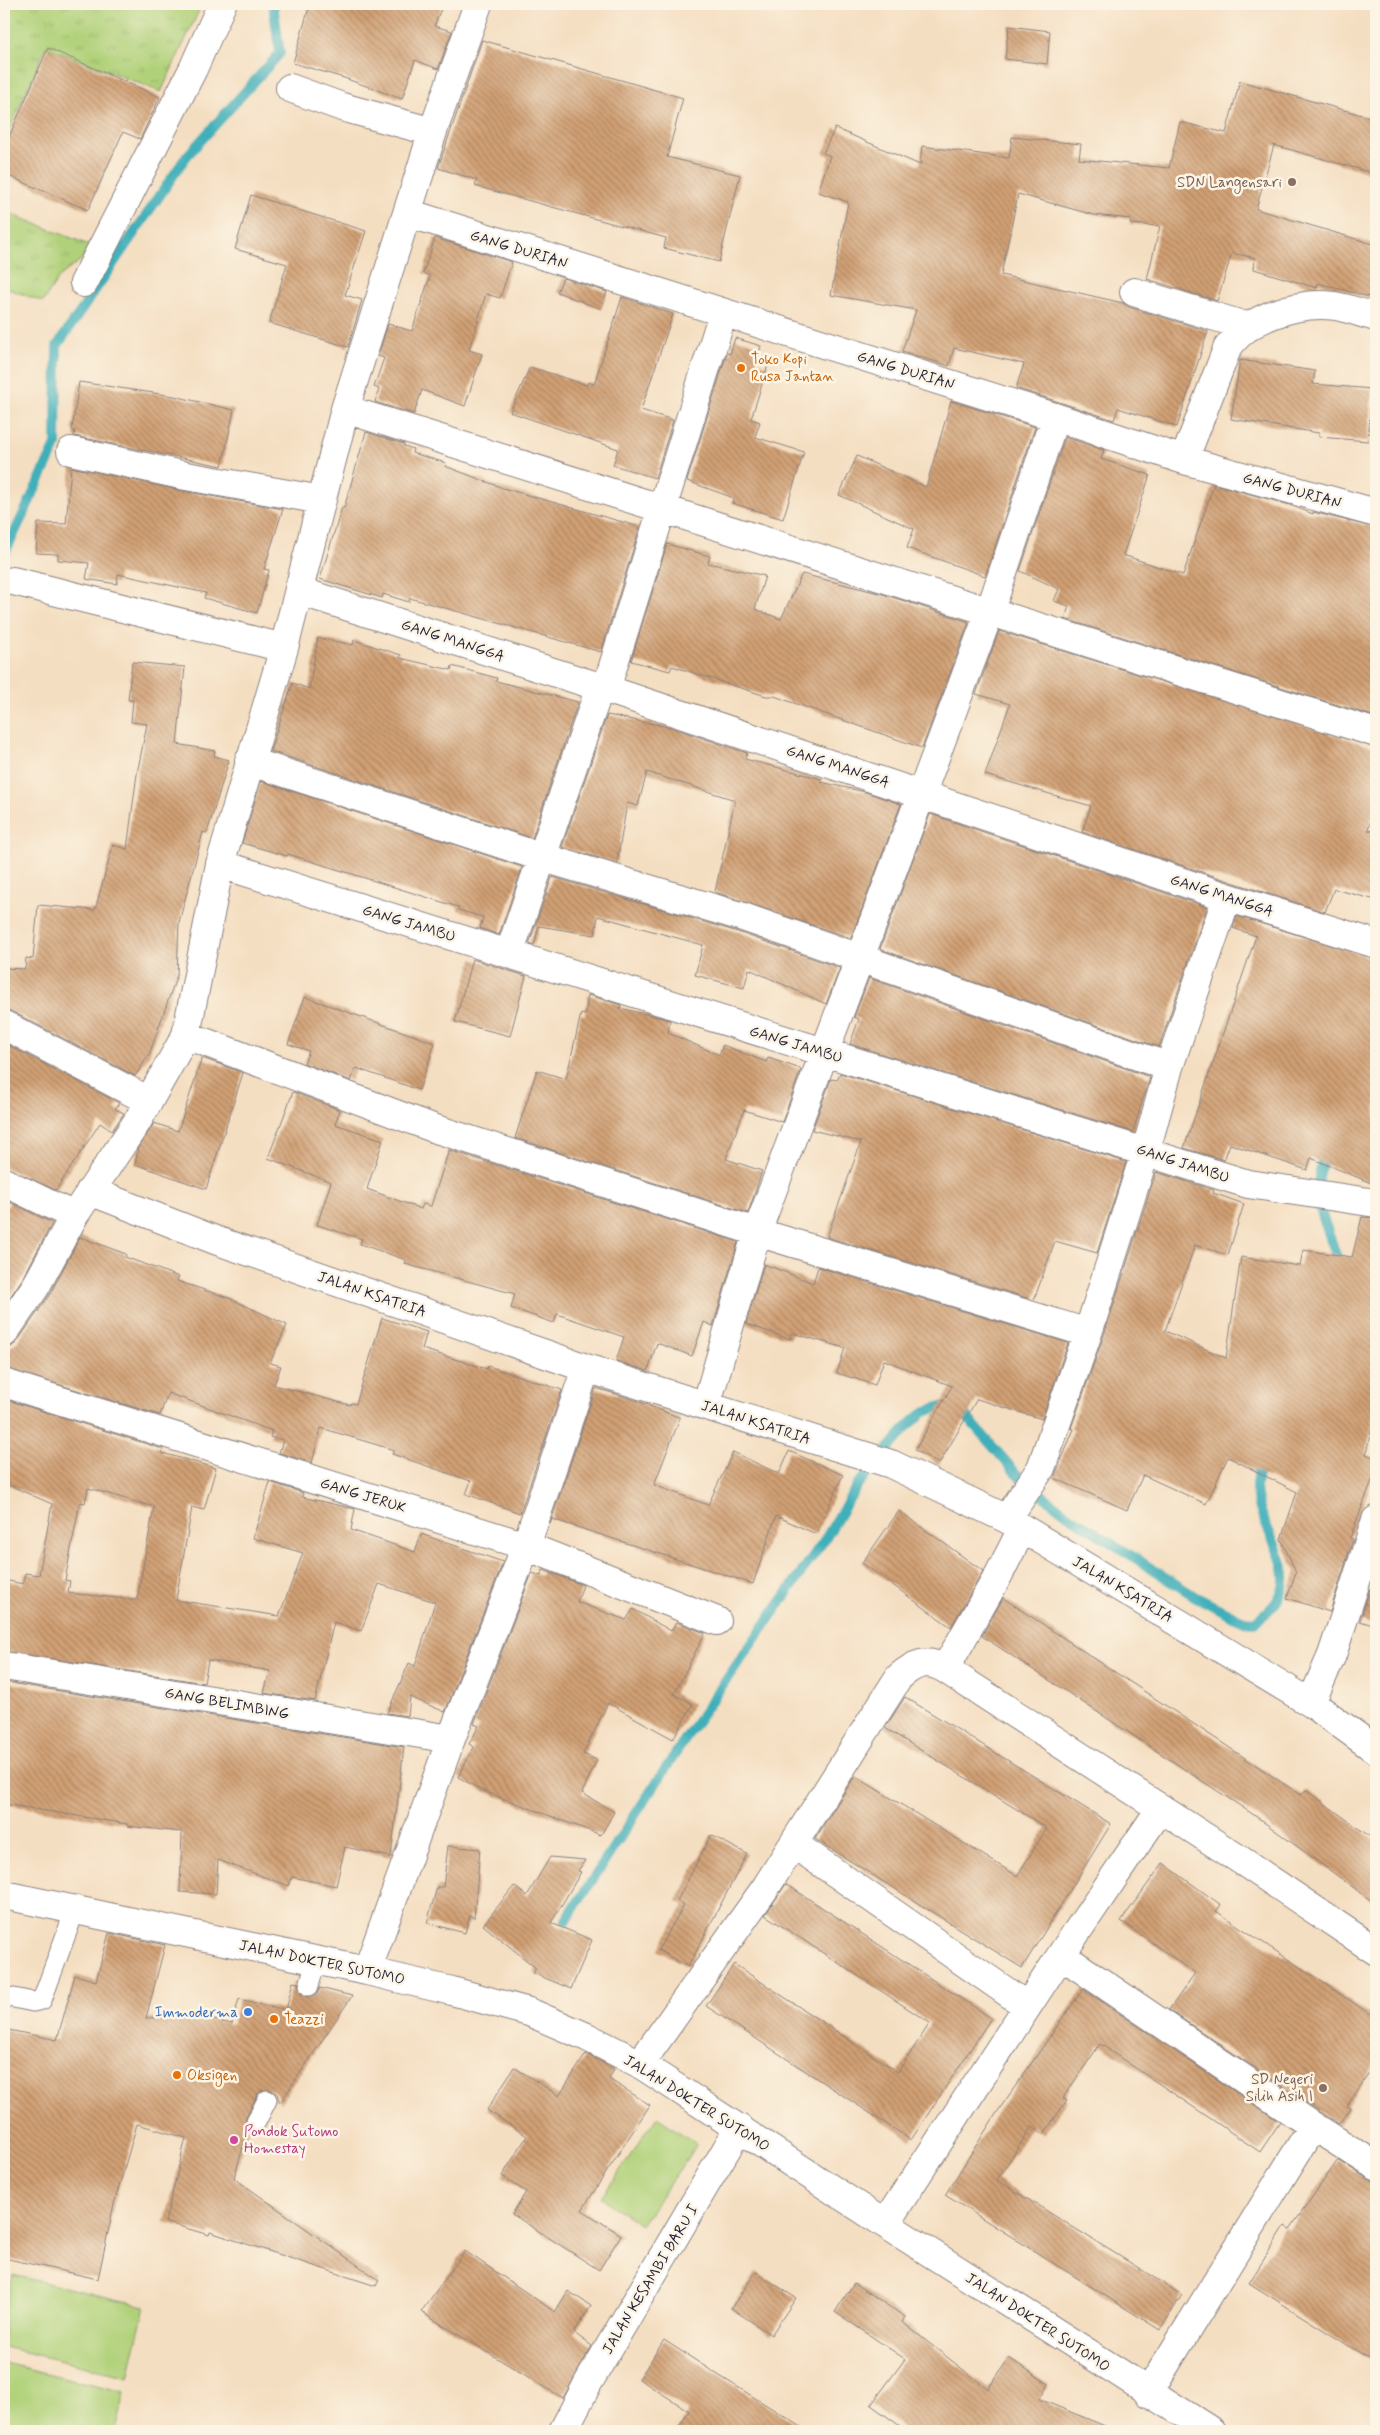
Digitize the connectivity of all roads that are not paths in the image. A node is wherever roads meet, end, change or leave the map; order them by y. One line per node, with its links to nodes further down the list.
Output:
1 (222, 4): 6 (street)
2 (478, 4): 4 (street)
3 (290, 88): 4 (street)
4 (433, 132): 5 (street)
5 (408, 213): 8 (street, GANG DURIAN); 11 (street)
6 (84, 283)
7 (1134, 292): 10 (street)
8 (723, 313): 12 (street, GANG DURIAN); 16 (street)
9 (1376, 317): 10 (street)
10 (1249, 327): 14 (street)
11 (345, 409): 15 (street); 16 (street)
12 (1055, 417): 14 (street, GANG DURIAN); 20 (street)
13 (71, 451): 15 (street)
14 (1184, 460): 17 (street, GANG DURIAN)
15 (322, 500): 19 (street)
16 (663, 508): 20 (street); 22 (street)
17 (1376, 513)
18 (13, 581): 21 (street)
19 (299, 591): 21 (street); 22 (street, GANG MANGGA)
20 (990, 611): 23 (street); 25 (street)
21 (284, 648): 24 (street)
22 (603, 688): 25 (street, GANG MANGGA); 26 (street)
23 (1376, 733)
24 (249, 761): 26 (street); 27 (street)
25 (922, 795): 28 (street, GANG MANGGA); 31 (street)
26 (541, 857): 30 (street); 31 (street)
27 (220, 864): 30 (street, GANG JAMBU); 33 (street)
28 (1227, 897): 29 (street, GANG MANGGA); 35 (street)
29 (1376, 944)
30 (509, 954): 34 (street, GANG JAMBU)
31 (860, 956): 34 (street); 35 (street)
32 (4, 1025): 36 (street)
33 (186, 1035): 36 (street); 42 (street)
34 (823, 1052): 37 (street, GANG JAMBU); 42 (street)
35 (1169, 1067): 37 (street)
36 (149, 1101): 39 (street)
37 (1146, 1150): 40 (street, GANG JAMBU); 44 (street)
38 (4, 1182): 41 (street)
39 (90, 1191): 41 (street); 45 (street, JALAN KSATRIA)
40 (1376, 1203)
41 (74, 1216): 43 (street)
42 (757, 1232): 44 (street); 47 (street)
43 (4, 1333)
44 (1088, 1333): 49 (street)
45 (586, 1368): 47 (street, JALAN KSATRIA); 50 (street)
46 (4, 1383): 50 (street, GANG JERUK)
47 (706, 1406): 49 (street, JALAN KSATRIA)
48 (1376, 1520): 54 (street)
49 (1014, 1524): 53 (street); 54 (street, JALAN KSATRIA)
50 (526, 1546): 51 (street, GANG JERUK); 55 (street)
51 (716, 1621)
52 (4, 1666): 55 (street, GANG BELIMBING)
53 (945, 1669): 57 (street); 58 (street)
54 (1311, 1703): 56 (street, JALAN KSATRIA)
55 (452, 1739): 64 (street)
56 (1376, 1750)
57 (1161, 1808): 61 (street); 62 (street)
58 (794, 1844): 67 (street); 68 (street)
59 (4, 1895): 60 (street, JALAN DOKTER SUTOMO)
60 (75, 1910): 63 (street, JALAN DOKTER SUTOMO); 66 (lane)
61 (1376, 1951)
62 (1061, 1955): 67 (street); 71 (street)
63 (316, 1960): 64 (street, JALAN DOKTER SUTOMO); 65 (lane)
64 (367, 1971): 68 (street, JALAN DOKTER SUTOMO)
65 (309, 1986)
66 (4, 1996)
67 (1028, 2006): 74 (street)
68 (640, 2064): 72 (street, JALAN DOKTER SUTOMO)
69 (267, 2100): 70 (lane)
70 (256, 2122)
71 (1313, 2126): 73 (street); 75 (street)
72 (739, 2128): 74 (street, JALAN DOKTER SUTOMO); 76 (street, JALAN KESAMBI BARU I)
73 (1376, 2166)
74 (885, 2224): 75 (street, JALAN DOKTER SUTOMO)
75 (1148, 2393): 77 (street, JALAN DOKTER SUTOMO)
76 (563, 2431)
77 (1211, 2431)

